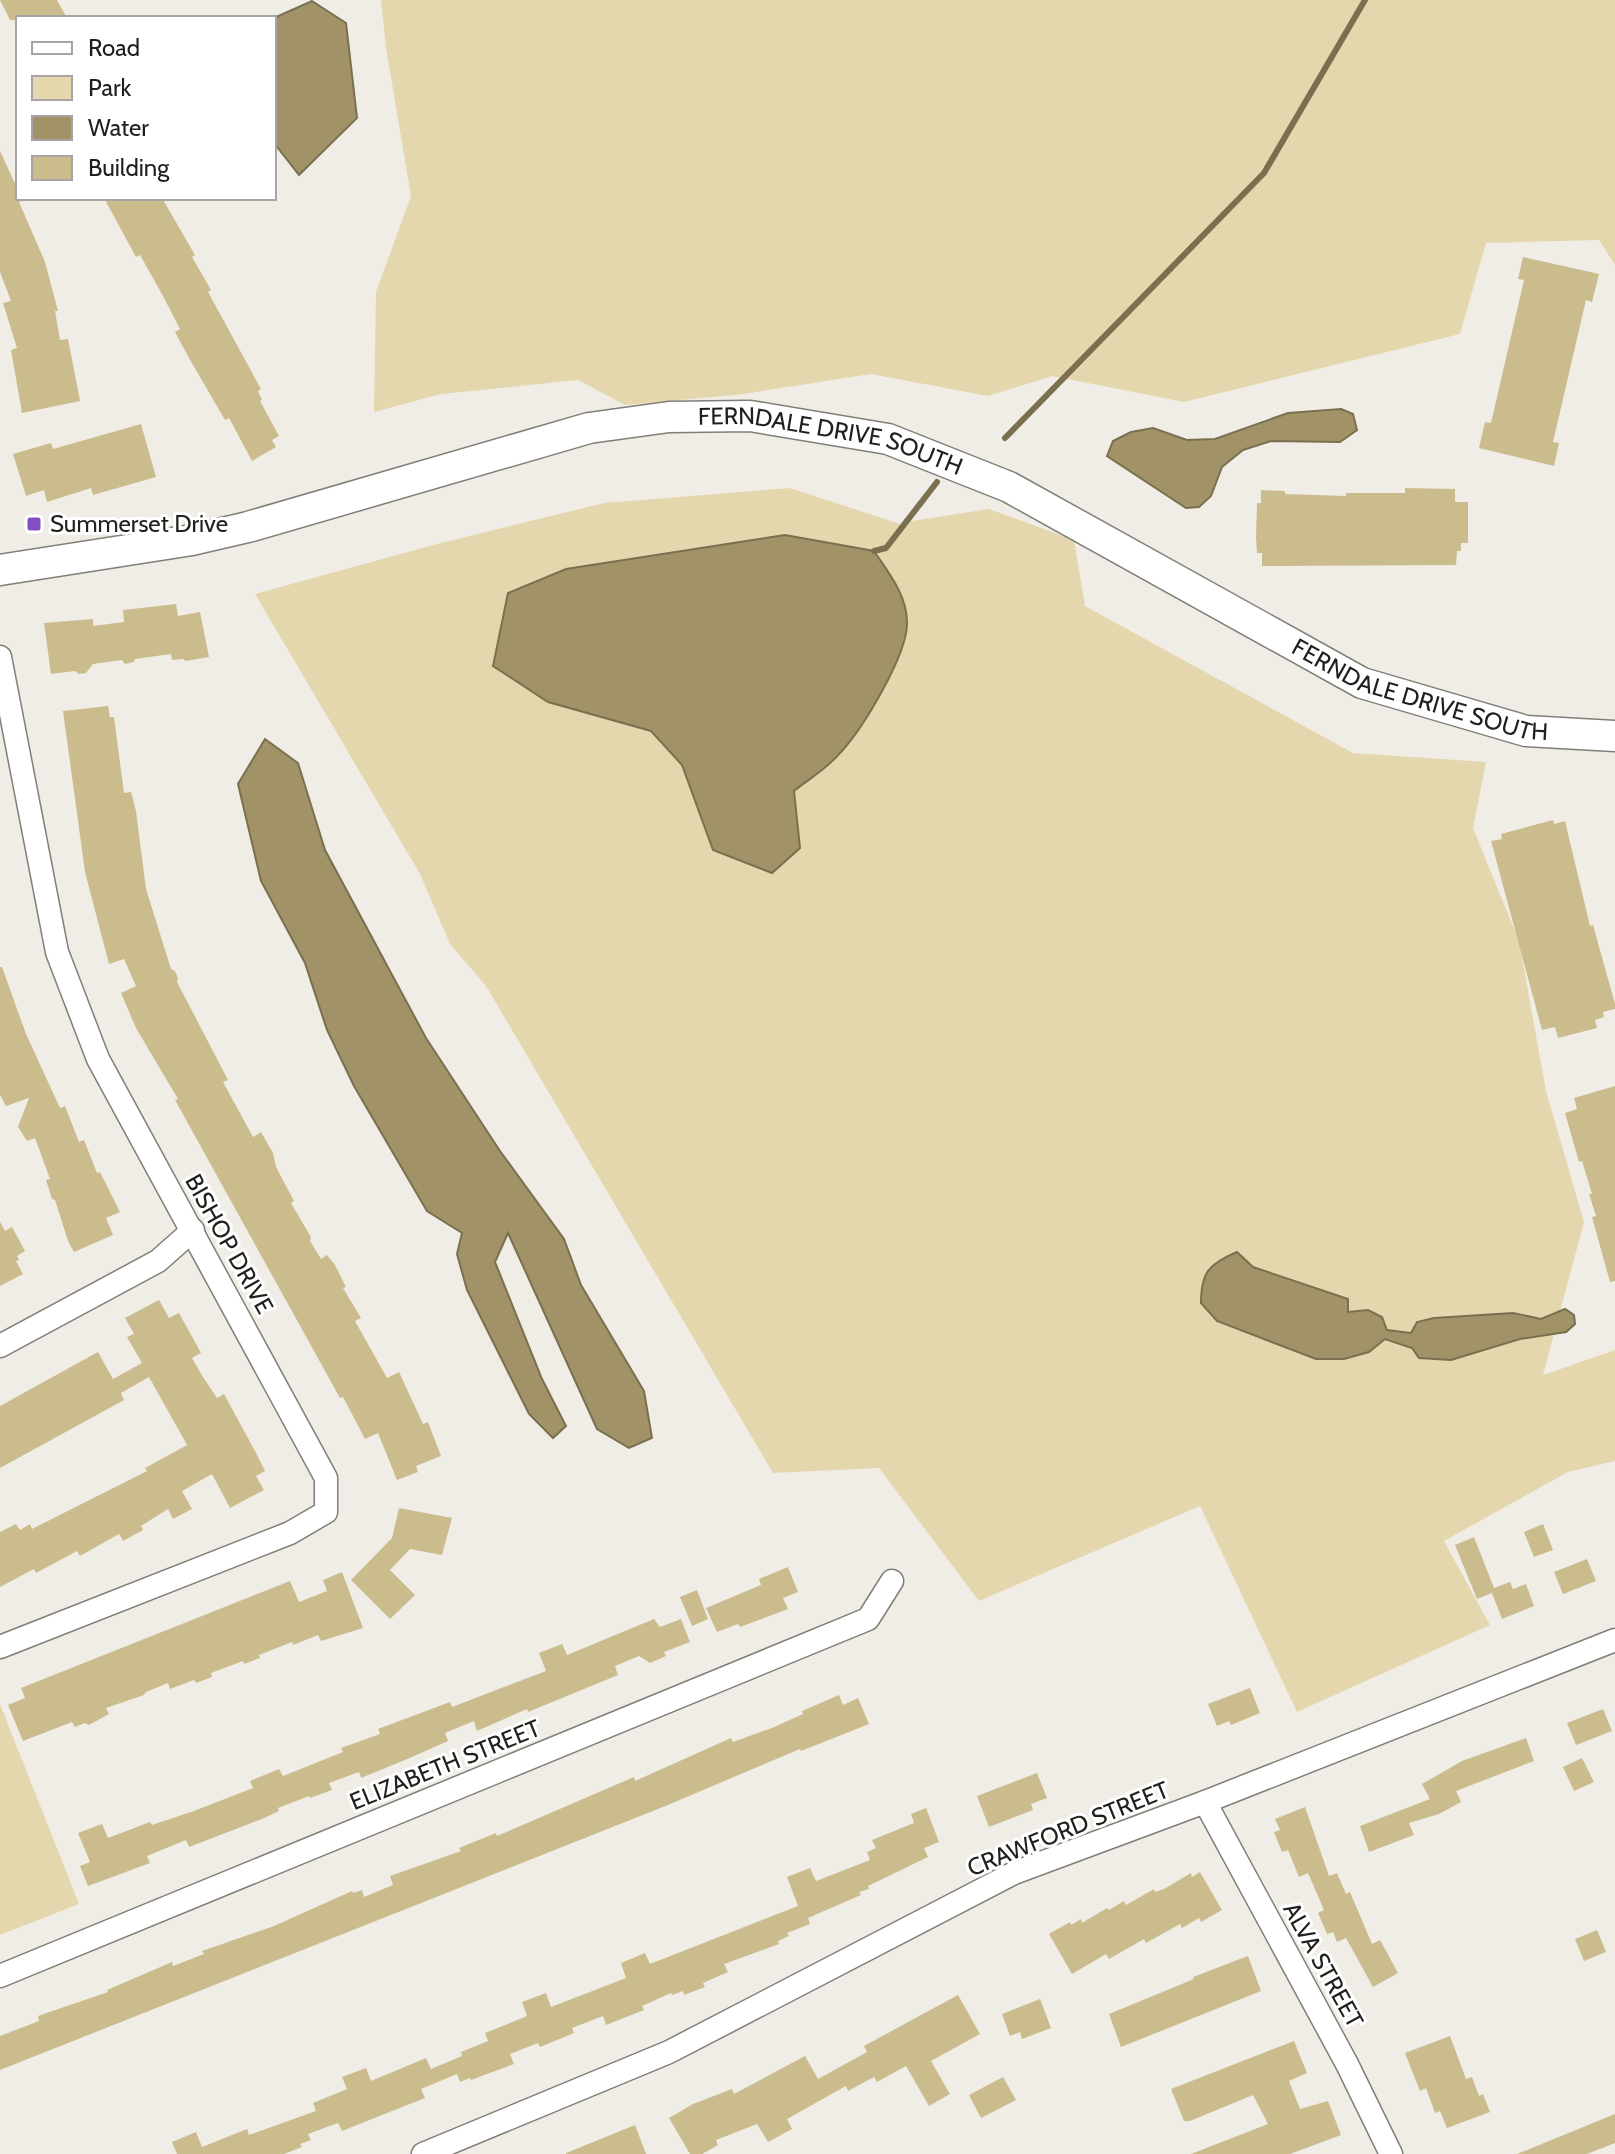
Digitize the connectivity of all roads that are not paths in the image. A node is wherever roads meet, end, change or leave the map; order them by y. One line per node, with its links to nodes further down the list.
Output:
1 (0, 570): 3 (main road, FERNDALE DRIVE SOUTH)
2 (0, 657): 4 (street, BISHOP DRIVE)
3 (1615, 736)
4 (193, 1230): 5 (street); 8 (street, BISHOP DRIVE)
5 (0, 1346)
6 (892, 1581): 10 (street, ELIZABETH STREET)
7 (1615, 1640): 9 (street, CRAWFORD STREET)
8 (0, 1647)
9 (1205, 1802): 11 (street, CRAWFORD STREET); 12 (street, ALVA STREET)
10 (0, 1976)
11 (423, 2154)
12 (1391, 2154)

